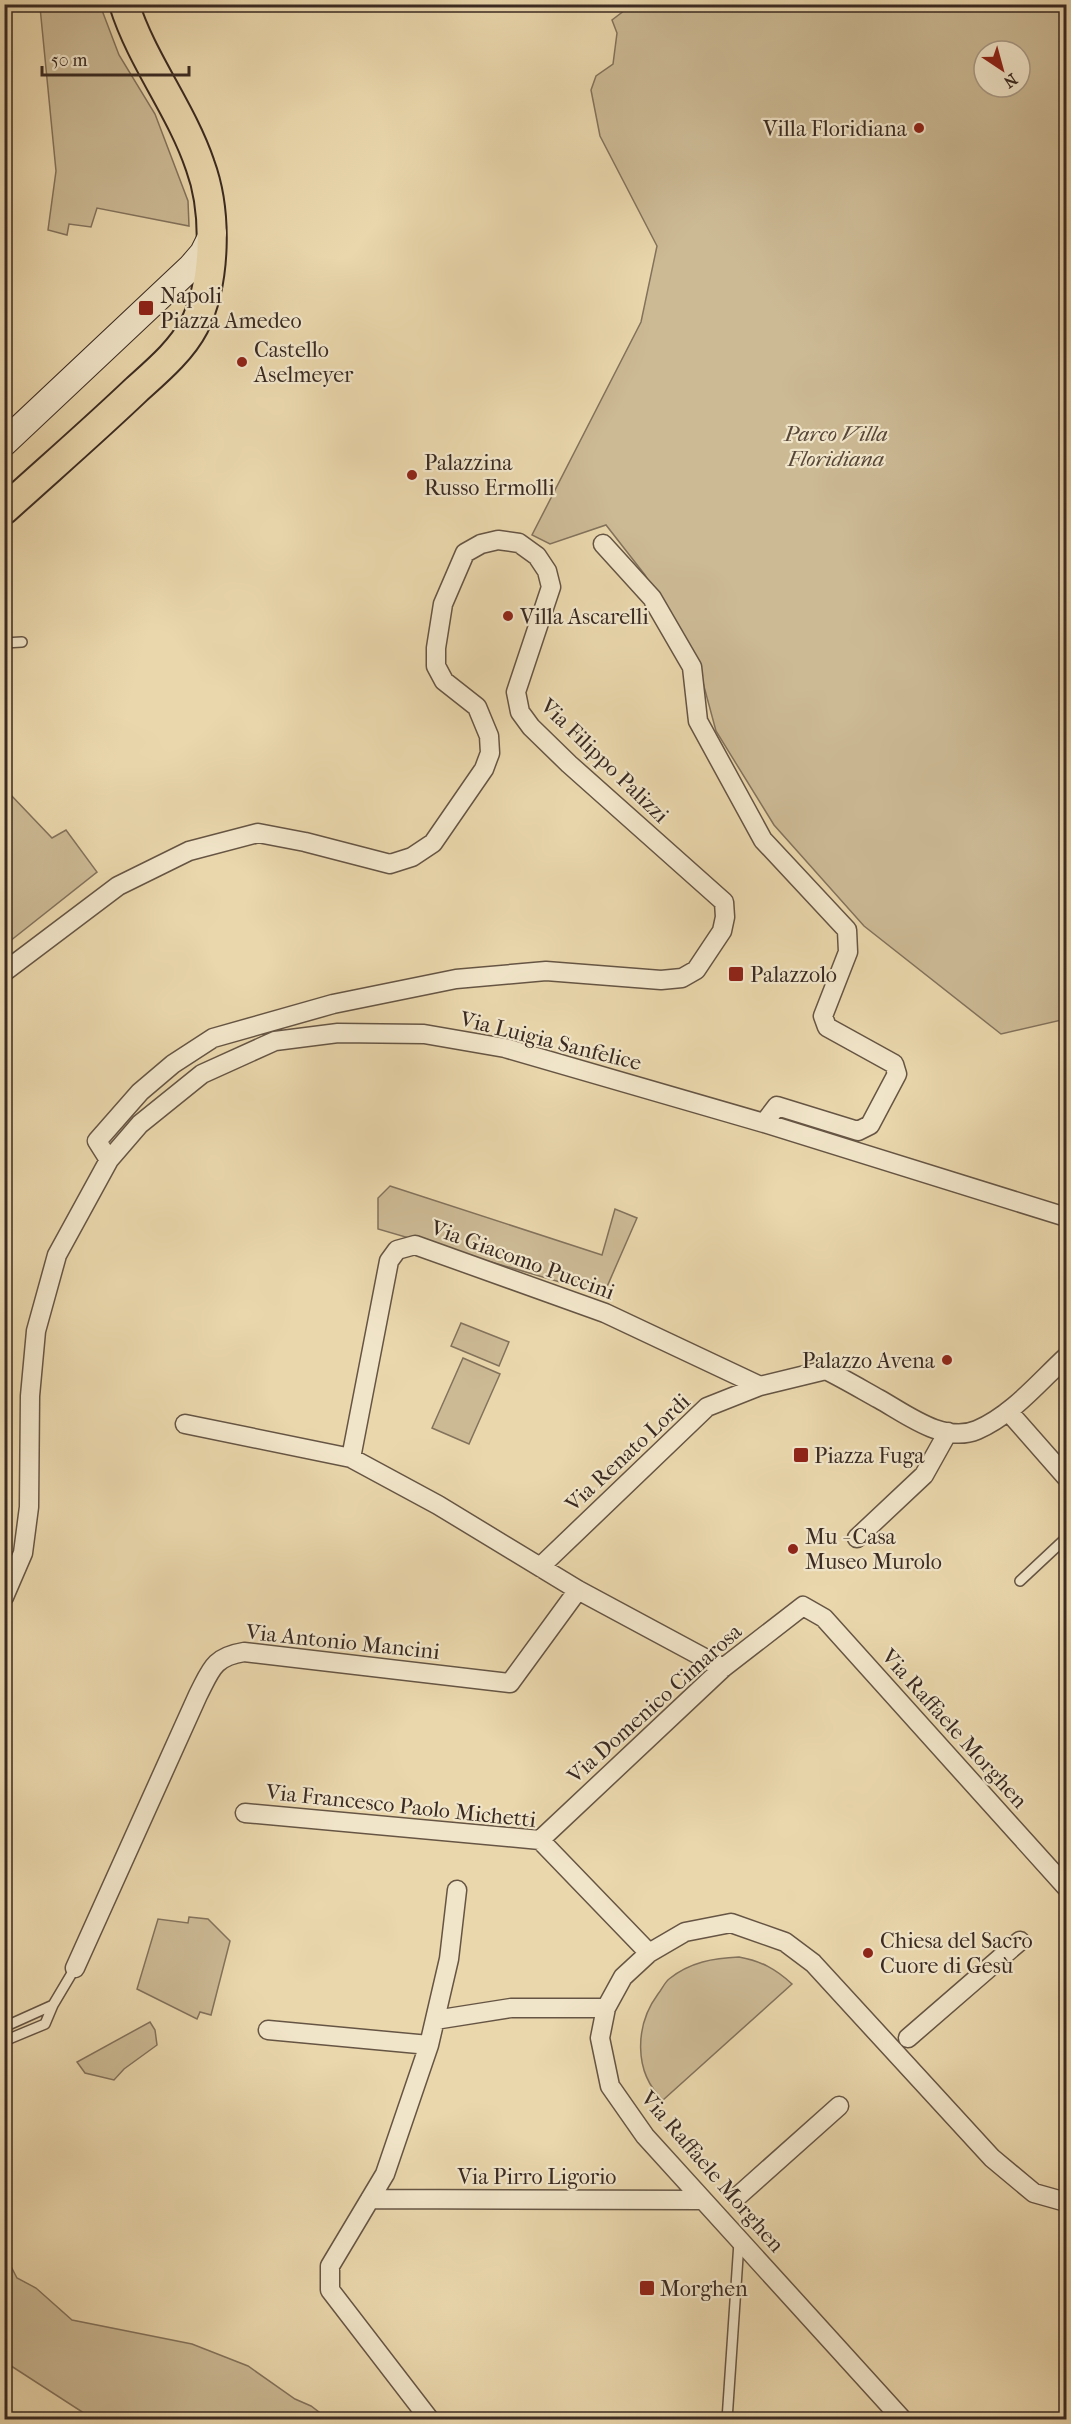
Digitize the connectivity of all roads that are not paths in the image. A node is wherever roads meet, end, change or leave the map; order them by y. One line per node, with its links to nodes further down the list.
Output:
1 (124, 4): 2 (main road)
2 (213, 233): 3 (street); 4 (main road)
3 (151, 306): 4 (street); 5 (street)
4 (185, 339): 6 (main road)
5 (4, 442)
6 (4, 510)
7 (603, 544): 11 (street)
8 (22, 642): 9 (lane)
9 (4, 643)
10 (4, 972): 12 (street, Via Filippo Palizzi)
11 (764, 1123): 12 (street, Via Luigia Sanfelice); 13 (street, Via Luigia Sanfelice)
12 (109, 1160): 26 (street, Via Luigia Sanfelice)
13 (1066, 1217)
14 (1066, 1357): 16 (street)
15 (760, 1386): 18 (street, Via Renato Lordi); 19 (street, Via Giacomo Puccini); 23 (street, Via Renato Lordi)
16 (1008, 1411): 18 (street); 20 (street)
17 (185, 1424): 19 (street)
18 (948, 1432): 21 (street)
19 (351, 1458): 23 (street)
20 (1066, 1477)
21 (856, 1536)
22 (1066, 1538): 24 (lane)
23 (540, 1567): 25 (street)
24 (1020, 1581)
25 (578, 1590): 28 (street); 35 (street, Via Antonio Mancini)
26 (4, 1597)
27 (803, 1606): 28 (street, Via Domenico Cimarosa); 31 (street, Via Raffaele Morghen)
28 (723, 1668): 30 (street, Via Domenico Cimarosa)
29 (245, 1813): 30 (street, Via Francesco Paolo Michetti)
30 (540, 1840): 34 (street, Via Francesco Paolo Michetti)
31 (1066, 1887)
32 (457, 1890): 38 (street)
33 (1020, 1941): 41 (street)
34 (649, 1953): 37 (street, Via Raffaele Morghen); 48 (street, Via Raffaele Morghen)
35 (75, 1968): 36 (lane)
36 (53, 2005): 39 (lane); 42 (lane)
37 (606, 2008): 38 (street); 47 (street, Via Raffaele Morghen)
38 (435, 2020): 43 (street)
39 (4, 2027)
40 (268, 2030): 43 (street)
41 (908, 2038)
42 (4, 2041)
43 (429, 2044): 46 (street)
44 (838, 2106): 45 (street)
45 (737, 2197)
46 (370, 2199): 47 (street, Via Pirro Ligorio); 50 (street)
47 (703, 2200): 49 (street, Via Raffaele Morghen)
48 (1066, 2202)
49 (739, 2241): 51 (lane); 52 (street, Via Raffaele Morghen)
50 (430, 2420)
51 (727, 2420)
52 (903, 2420)

